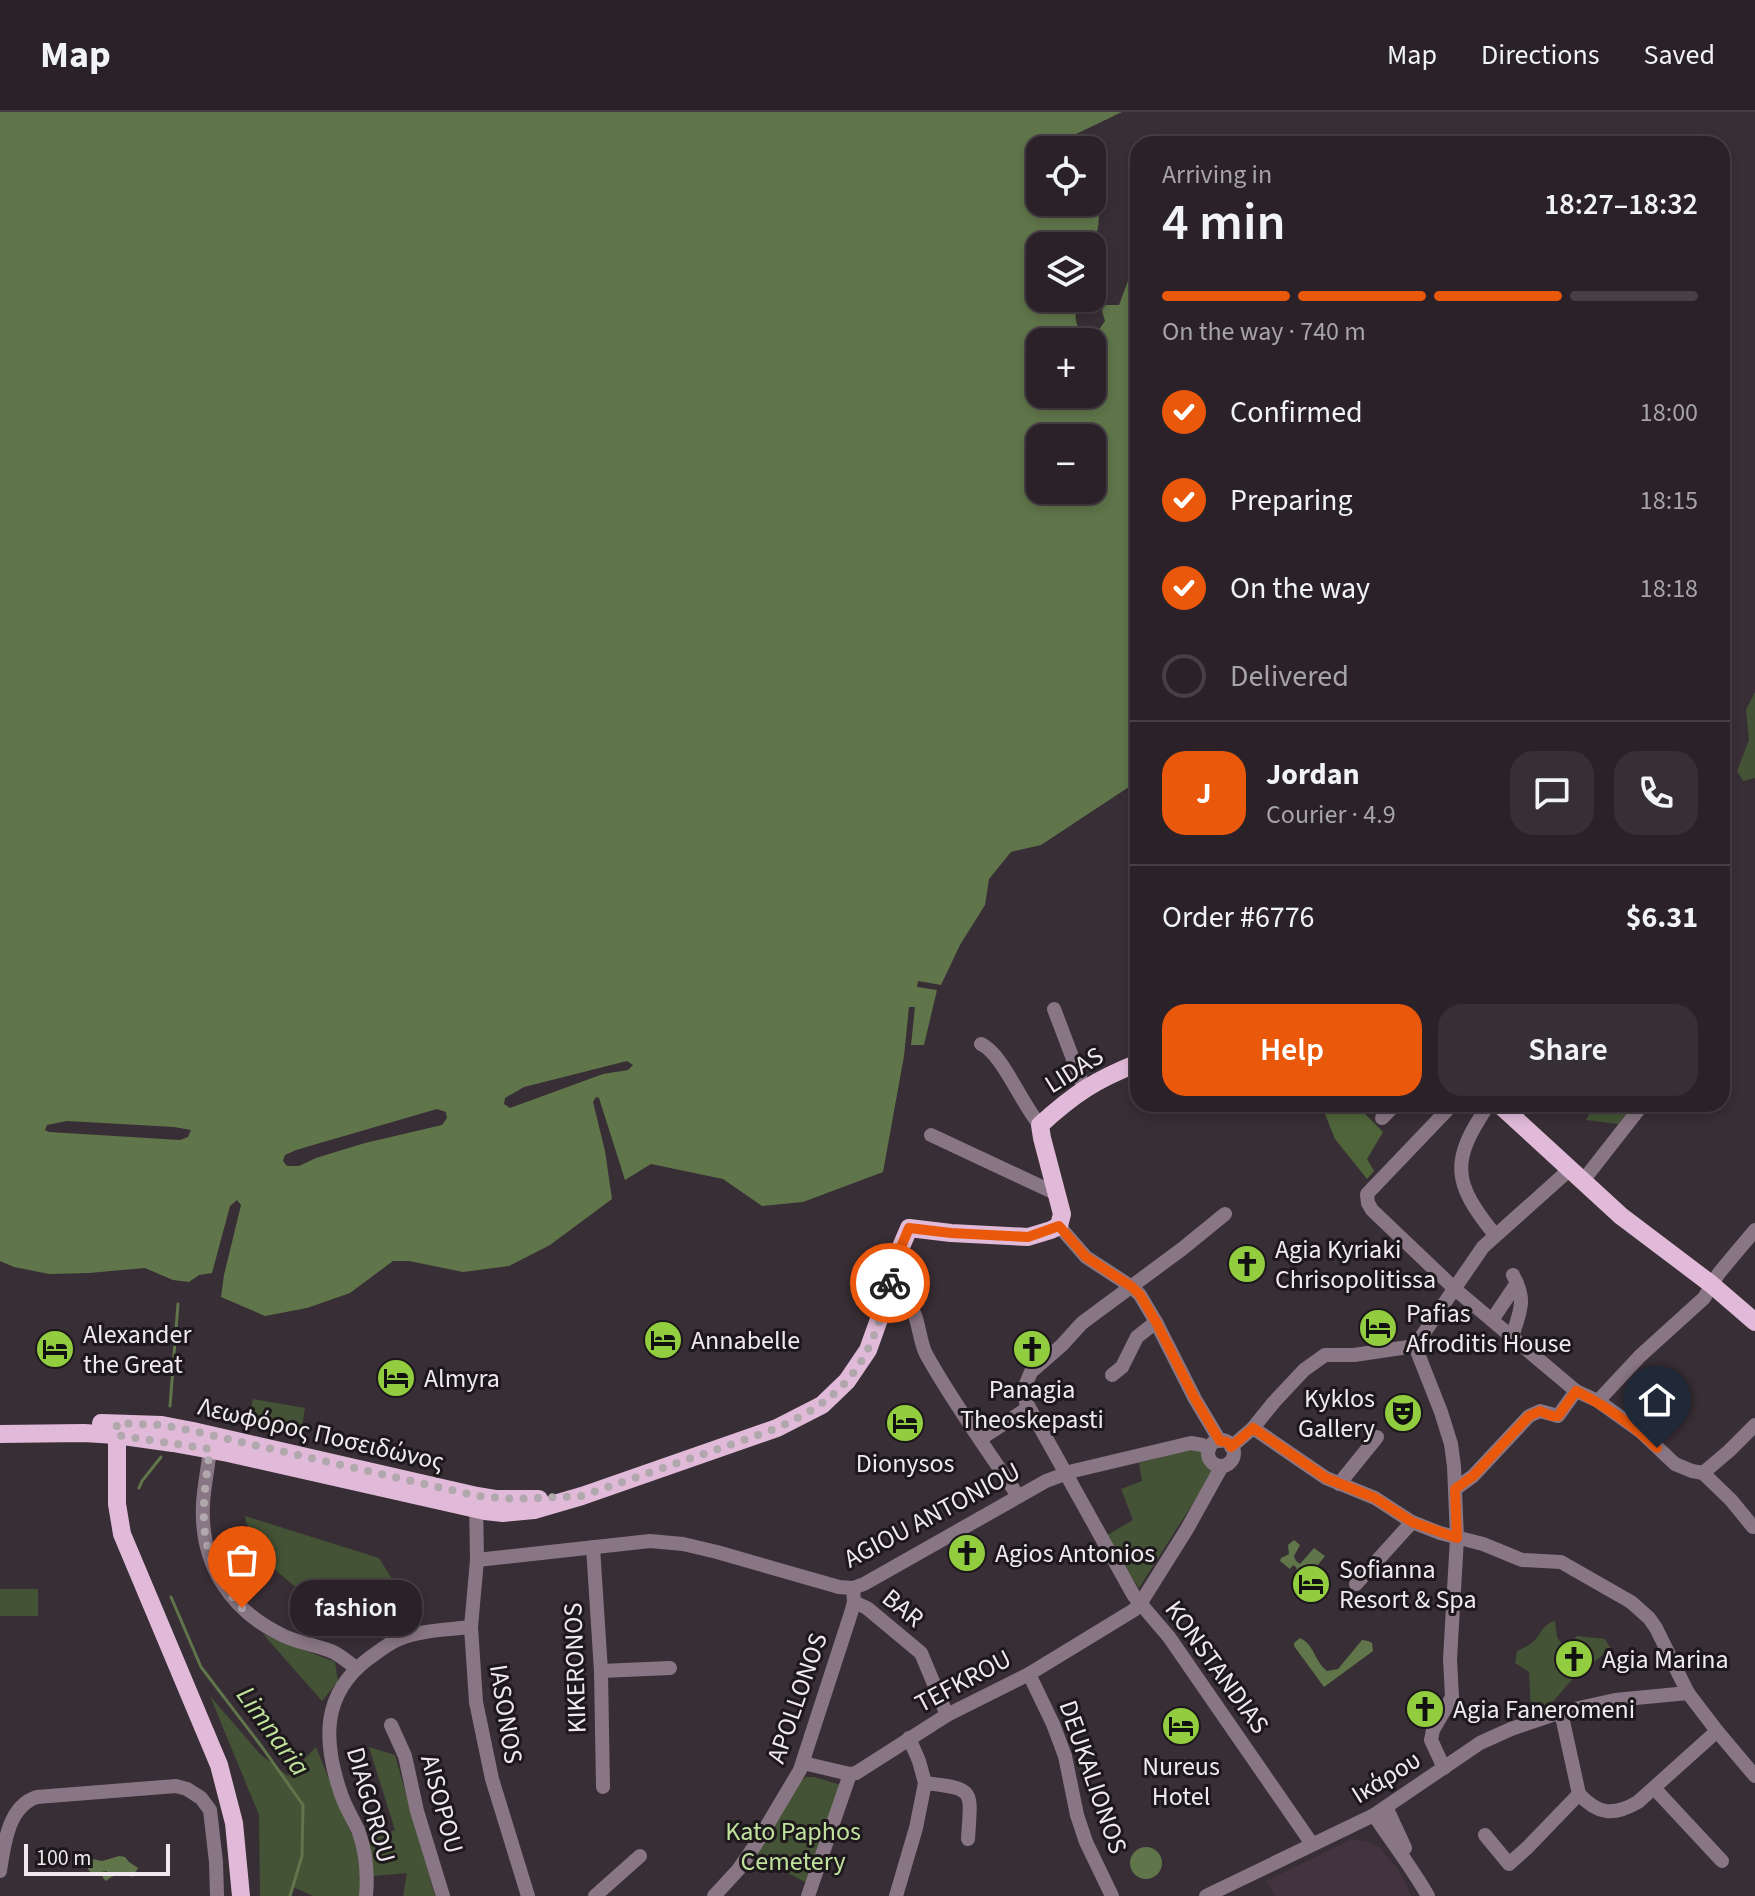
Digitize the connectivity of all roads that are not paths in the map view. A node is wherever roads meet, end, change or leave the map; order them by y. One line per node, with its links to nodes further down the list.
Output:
1 (1054, 1009): 4 (street)
2 (981, 1044): 11 (street)
3 (1130, 1066): 4 (main road, LIDAS)
4 (1084, 1088): 11 (main road, LIDAS)
5 (1388, 1112): 10 (street)
6 (1445, 1112): 21 (street)
7 (1485, 1112): 18 (street)
8 (1508, 1112): 13 (main road)
9 (1636, 1112): 13 (street)
10 (1382, 1118)
11 (1040, 1125): 14 (main road)
12 (931, 1135): 14 (street)
13 (1576, 1176): 18 (street); 19 (main road)
14 (1057, 1194): 16 (main road)
15 (1225, 1214): 20 (street)
16 (1059, 1226): 20 (street); 22 (main road, Λεωφόρος Ποσειδώνος)
17 (1755, 1230): 19 (street)
18 (1495, 1235): 21 (street)
19 (1711, 1284): 25 (main road); 30 (street)
20 (1132, 1287): 24 (street); 31 (street)
21 (1456, 1290): 23 (street); 27 (street)
22 (887, 1297): 38 (street); 47 (main road, Λεωφόρος Ποσειδώνος)
23 (1492, 1320): 26 (street); 26 (street)
24 (1156, 1322): 28 (street); 39 (street)
25 (1755, 1322)
26 (1512, 1337): 29 (street)
27 (1415, 1346): 34 (street); 45 (street)
28 (1112, 1375)
29 (1576, 1391): 30 (street); 45 (street)
30 (1598, 1401): 43 (street)
31 (1028, 1408): 38 (street); 42 (street, KONSTANDIAS)
32 (0, 1425): 35 (main road, Λεωφόρος Ποσειδώνος)
33 (1755, 1425): 43 (street)
34 (1253, 1428): 39 (street); 44 (street)
35 (123, 1430): 36 (main road, Λεωφόρος Ποσειδώνος); 40 (main road, Λεωφόρος Ποσειδώνος); 47 (main road, Λεωφόρος Ποσειδώνος); 74 (main road); 90 (main road)
36 (0, 1434)
37 (1377, 1437): 44 (street)
38 (980, 1439): 46 (street)
39 (1220, 1445): 41 (street); 41 (street); 42 (street, AGIOU ANTONIOU)
40 (210, 1449): 47 (main road, Λεωφόρος Ποσειδώνος); 57 (street)
41 (1222, 1466): 55 (street)
42 (1072, 1471): 46 (street, AGIOU ANTONIOU); 55 (street, KONSTANDIAS)
43 (1703, 1473): 49 (street)
44 (1339, 1484): 48 (street)
45 (1455, 1489): 50 (street)
46 (1018, 1496): 54 (street, AGIOU ANTONIOU)
47 (481, 1504): 52 (street, IASONOS)
48 (1412, 1522): 50 (street); 53 (street)
49 (1753, 1527)
50 (1457, 1538): 61 (street); 68 (street)
51 (593, 1547): 52 (street, AGIOU ANTONIOU); 54 (street, AGIOU ANTONIOU); 59 (street, KIKERONOS)
52 (477, 1560): 56 (street, IASONOS)
53 (1356, 1584)
54 (853, 1595): 63 (street, BAR); 67 (street, APOLLONOS)
55 (1140, 1604): 60 (street, TEFKROU); 81 (street, KONSTANDIAS)
56 (471, 1627): 57 (street, DIAGOROU); 93 (street, IASONOS)
57 (356, 1668): 91 (street, DIAGOROU)
58 (670, 1668): 59 (street)
59 (601, 1671): 72 (street, KIKERONOS)
60 (1029, 1674): 63 (street, TEFKROU); 98 (street, DEUKALIONOS)
61 (1688, 1693): 62 (street, Ικάρου); 65 (street)
62 (1561, 1712): 68 (street, Ικάρου); 75 (street)
63 (947, 1715): 66 (street, TEFKROU)
64 (391, 1725): 92 (street, AISOPOU)
65 (1717, 1731): 70 (street); 73 (street)
66 (909, 1738): 69 (street, TEFKROU); 71 (street)
67 (803, 1763): 69 (street); 95 (street, APOLLONOS)
68 (1444, 1768): 77 (street, Ικάρου)
69 (850, 1774): 96 (street)
70 (1755, 1776)
71 (925, 1783): 80 (street); 97 (street)
72 (603, 1787)
73 (1654, 1788): 75 (street); 84 (street)
74 (226, 1789): 76 (street); 89 (main road)
75 (1579, 1794): 79 (street)
76 (201, 1798): 86 (street); 88 (street)
77 (1380, 1812): 78 (street, Ικάρου); 82 (street); 85 (street)
78 (1343, 1831): 81 (street, Ικάρου); 82 (street)
79 (1485, 1835)
80 (968, 1839)
81 (1312, 1844): 87 (street, Ικάρου)
82 (1393, 1844): 85 (street)
83 (640, 1856): 94 (street)
84 (1722, 1861)
85 (1409, 1863): 100 (street)
86 (0, 1871)
87 (1225, 1892): 99 (street, Ικάρου)
88 (217, 1896)
89 (241, 1896)
90 (250, 1896)
91 (366, 1896)
92 (443, 1896)
93 (528, 1896)
94 (595, 1896)
95 (714, 1896)
96 (808, 1896)
97 (896, 1896)
98 (1112, 1896)
99 (1206, 1896)
100 (1428, 1896)

